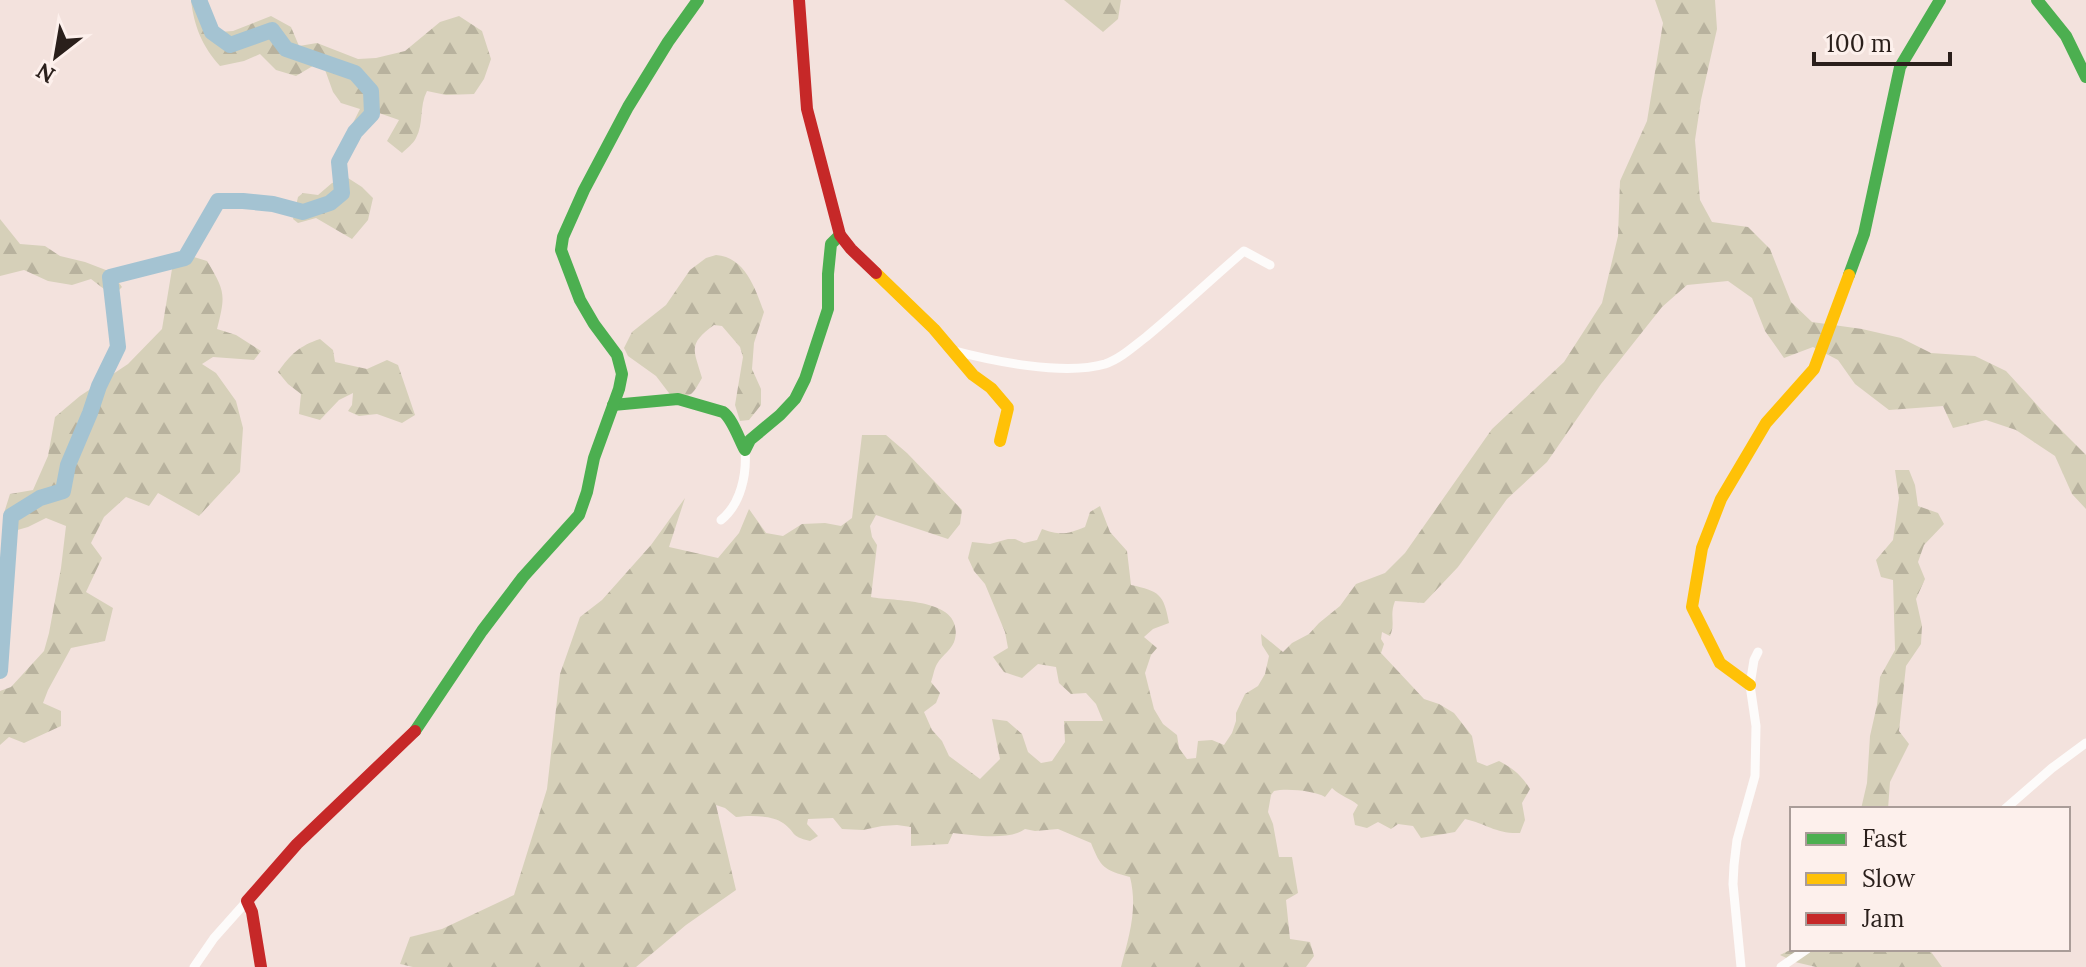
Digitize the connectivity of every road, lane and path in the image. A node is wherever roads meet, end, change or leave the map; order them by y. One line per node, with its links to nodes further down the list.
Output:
1 (698, 0): 9 (street)
2 (799, 0): 6 (street)
3 (1940, 0): 14 (street)
4 (2037, 0): 5 (street)
5 (2086, 77)
6 (840, 235): 8 (street); 11 (street)
7 (1270, 265): 8 (street)
8 (951, 350): 10 (street)
9 (613, 405): 11 (street); 17 (street)
10 (1000, 441)
11 (745, 450): 12 (street)
12 (721, 520)
13 (1758, 652): 14 (street)
14 (1750, 685): 21 (street)
15 (2086, 743): 16 (street)
16 (2007, 807)
17 (247, 901): 19 (street); 20 (street)
18 (1804, 951): 22 (street)
19 (194, 967)
20 (261, 967)
21 (1741, 967)
22 (1781, 967)

